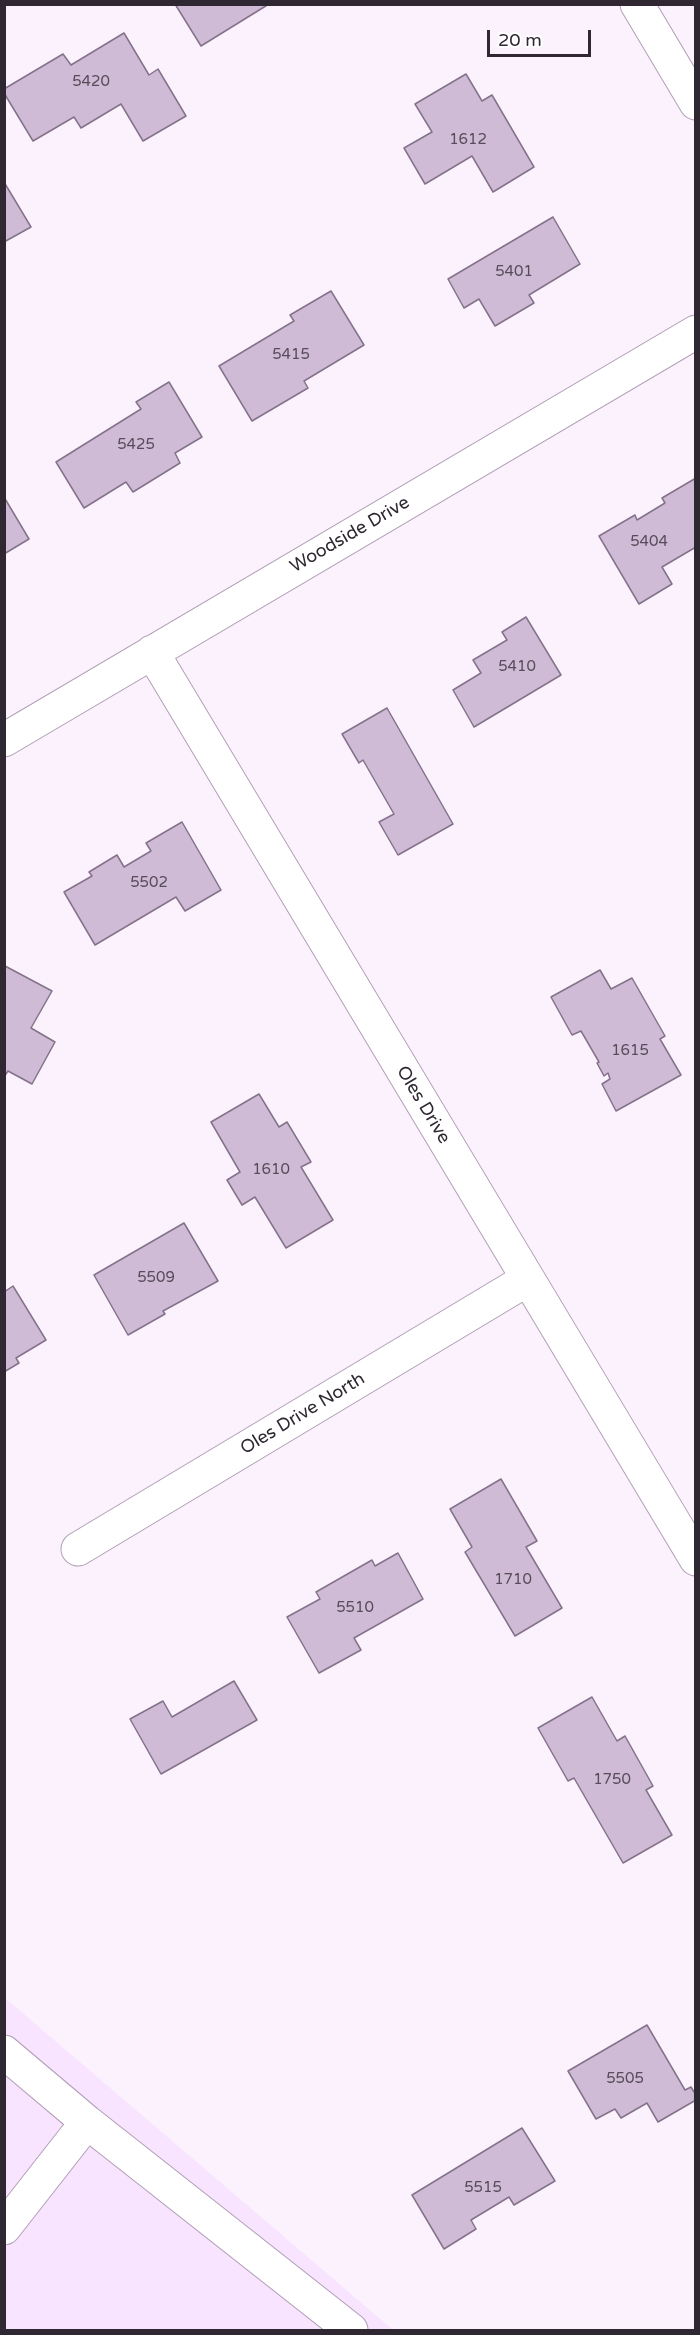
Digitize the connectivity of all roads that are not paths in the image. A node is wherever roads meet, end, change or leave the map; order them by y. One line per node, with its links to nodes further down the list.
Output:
1 (637, 4): 2 (street)
2 (696, 102)
3 (696, 332): 4 (street, Woodside Drive)
4 (152, 652): 5 (street, Woodside Drive); 6 (street, Oles Drive)
5 (4, 740)
6 (528, 1279): 7 (street, Oles Drive North); 8 (street, Oles Drive)
7 (78, 1549)
8 (696, 1559)
9 (4, 2052): 10 (street)
10 (87, 2122): 11 (street); 12 (street)
11 (4, 2228)
12 (351, 2331)

